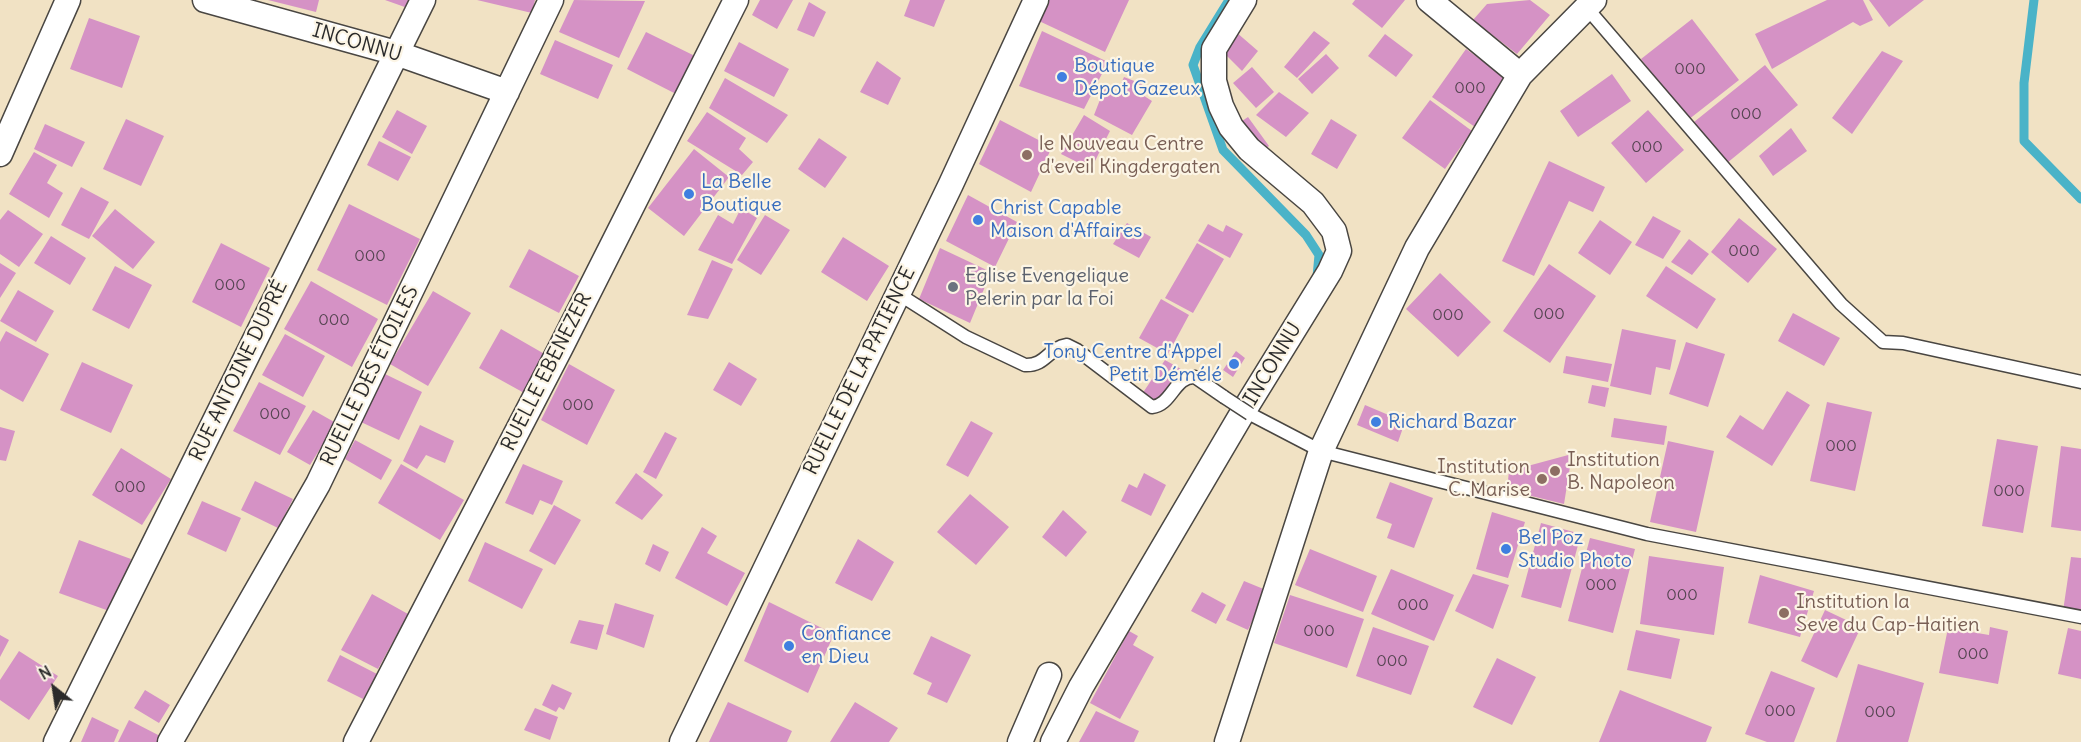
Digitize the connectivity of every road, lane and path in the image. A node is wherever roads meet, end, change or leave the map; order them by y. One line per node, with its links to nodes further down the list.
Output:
1 (68, 0): 13 (street)
2 (204, 0): 10 (street, INCONNU)
3 (423, 0): 10 (street, RUE ANTOINE DUPRÉ)
4 (551, 0): 12 (street, RUELLE DES ÉTOILES)
5 (736, 0): 21 (street, RUELLE EBENEZER)
6 (1244, 0): 24 (street, INCONNU)
7 (1429, 0): 11 (street)
8 (1033, 1): 14 (street, RUELLE DE LA PATIENCE)
9 (1590, 3): 11 (street); 15 (lane)
10 (396, 53): 12 (street, INCONNU); 19 (street, RUE ANTOINE DUPRÉ)
11 (1520, 75): 16 (street)
12 (507, 92): 20 (street, RUELLE DES ÉTOILES)
13 (0, 154)
14 (897, 293): 16 (lane, bridge); 22 (street, RUELLE DE LA PATIENCE)
15 (2081, 382)
16 (1321, 451): 17 (lane); 25 (street)
17 (2081, 616)
18 (1049, 675): 23 (street)
19 (56, 742)
20 (170, 742)
21 (356, 742)
22 (682, 742)
23 (1020, 742)
24 (1053, 742)
25 (1227, 742)

